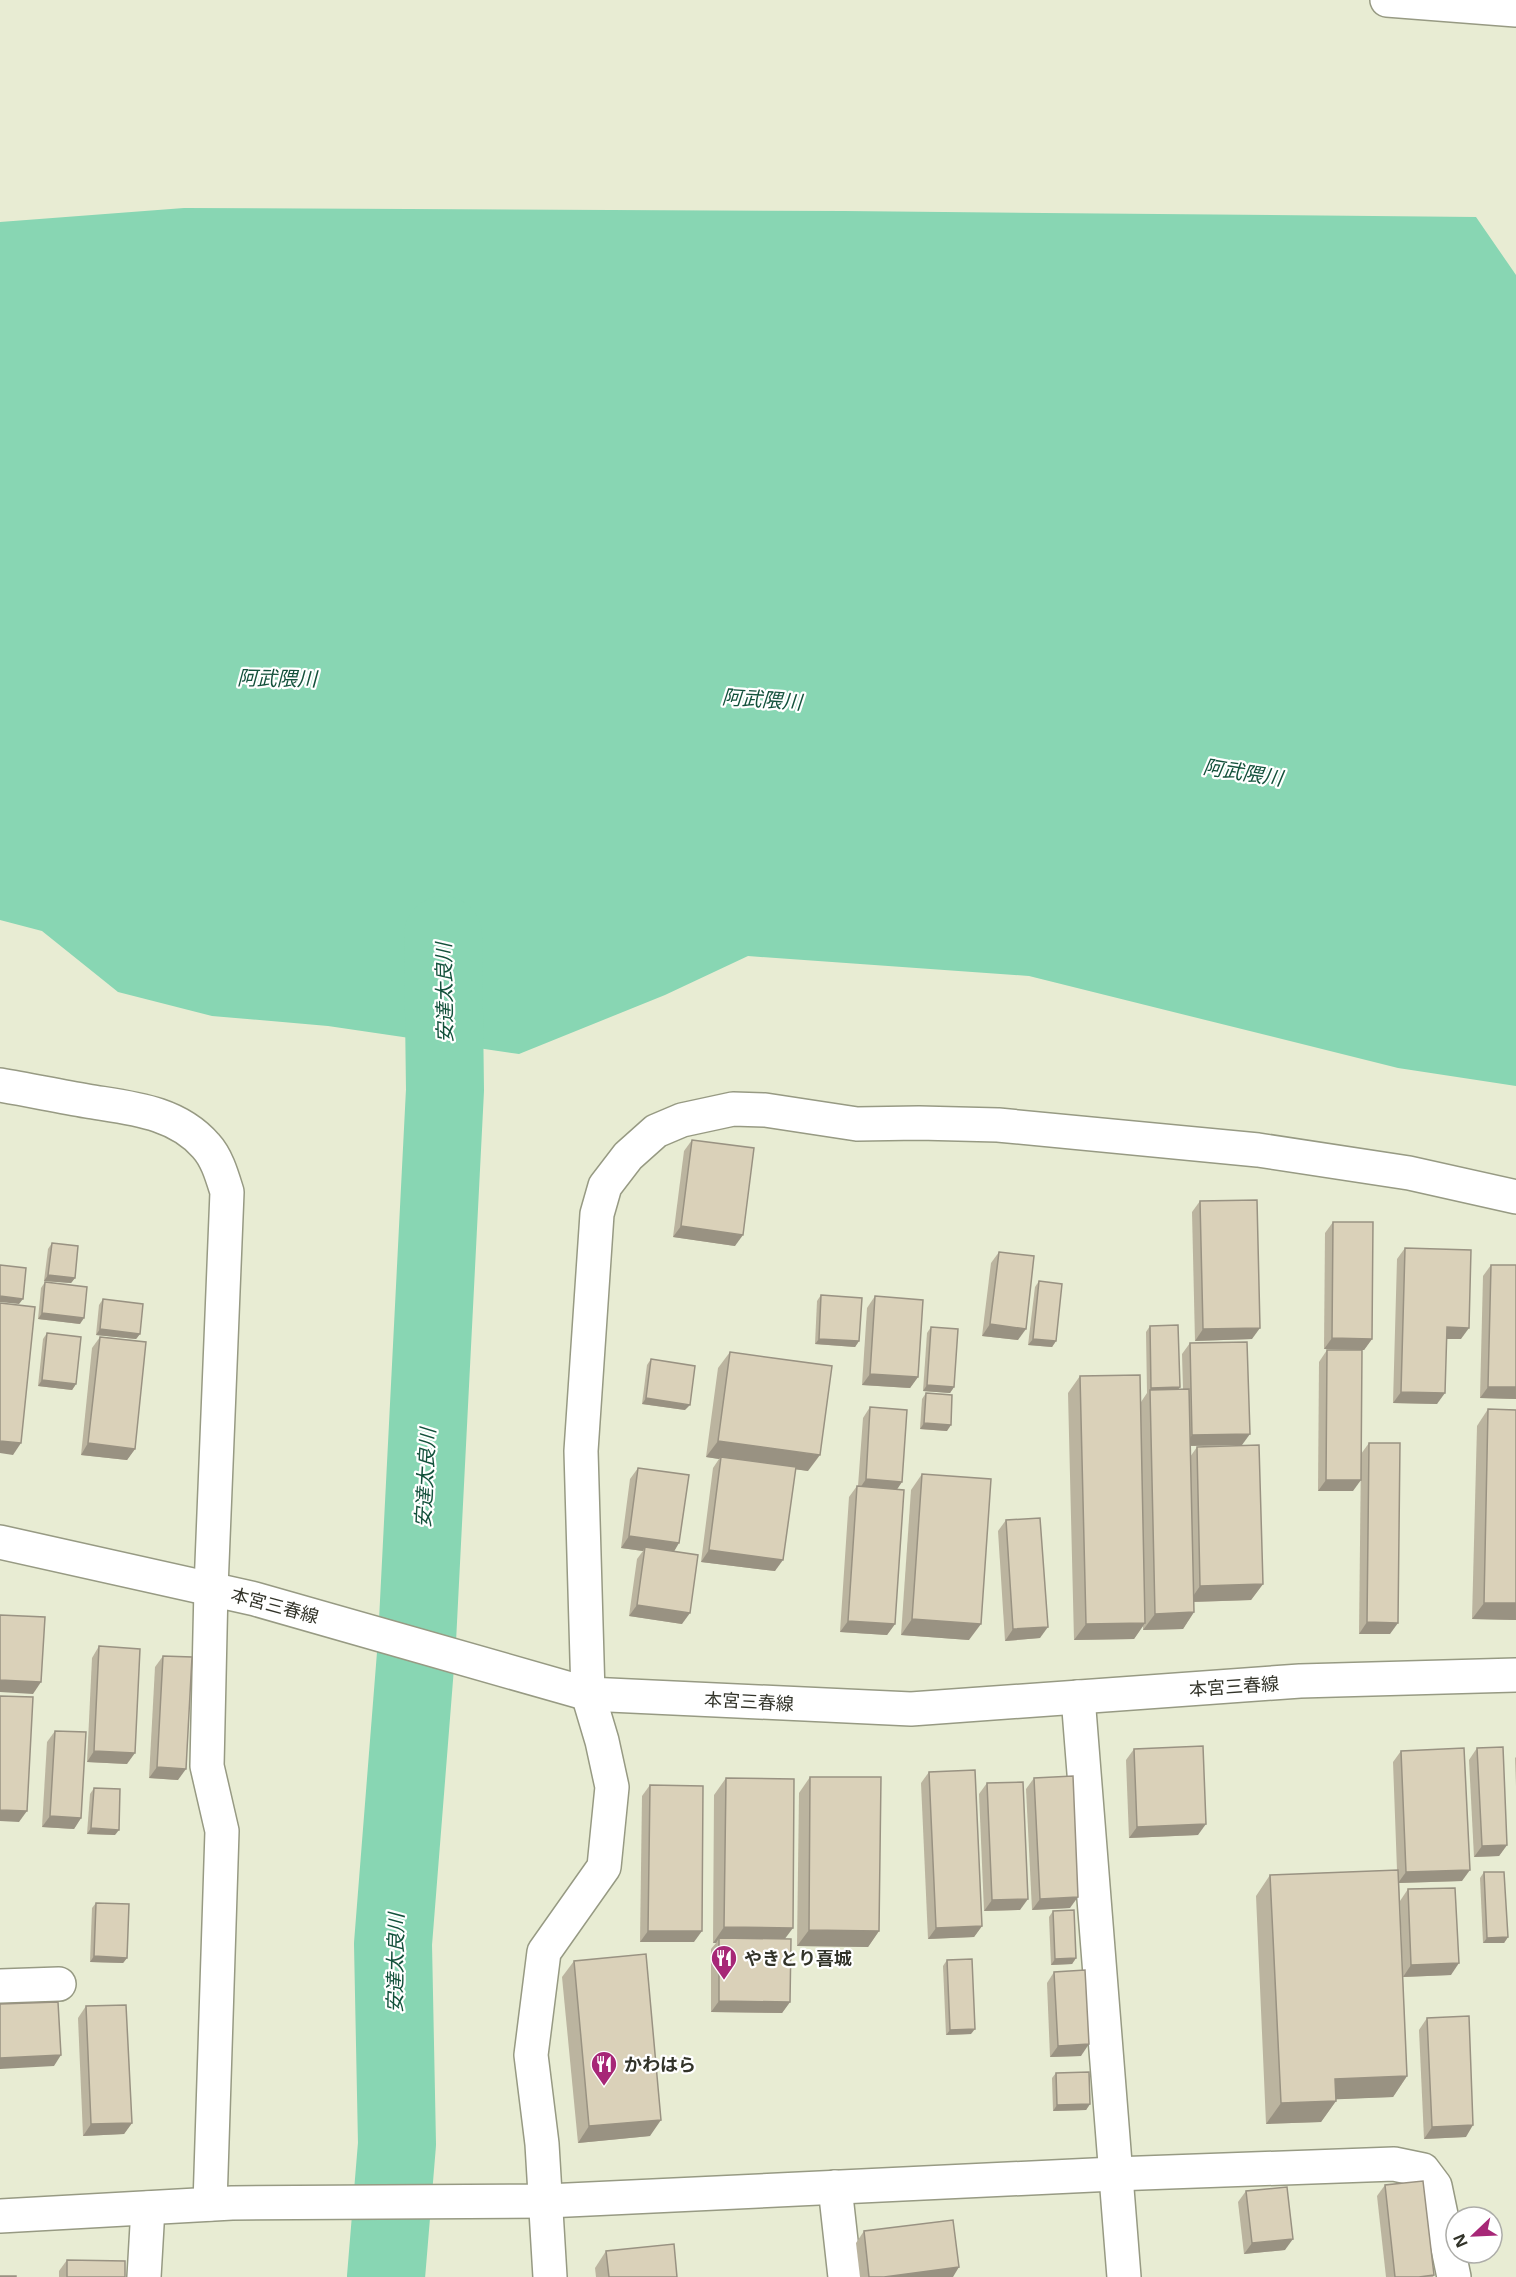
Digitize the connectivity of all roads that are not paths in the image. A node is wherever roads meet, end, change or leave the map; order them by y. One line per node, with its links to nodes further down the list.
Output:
1 (1387, 0): 2 (street)
2 (1516, 10)
3 (0, 1085): 6 (street)
4 (1516, 1197): 8 (street)
5 (0, 1542): 6 (street, 本宮三春線)
6 (211, 1588): 8 (street, 本宮三春線); 15 (street)
7 (1516, 1675): 9 (street, 本宮三春線)
8 (588, 1694): 9 (street, 本宮三春線); 14 (street)
9 (1078, 1696): 12 (street)
10 (59, 1984): 11 (street)
11 (0, 1986)
12 (1114, 2174): 13 (street); 21 (street); 22 (street)
13 (835, 2187): 14 (street); 20 (street)
14 (547, 2201): 15 (street); 19 (street)
15 (221, 2204): 16 (street)
16 (148, 2208): 17 (street); 18 (street)
17 (0, 2216)
18 (144, 2277)
19 (550, 2277)
20 (845, 2277)
21 (1124, 2277)
22 (1454, 2277)

